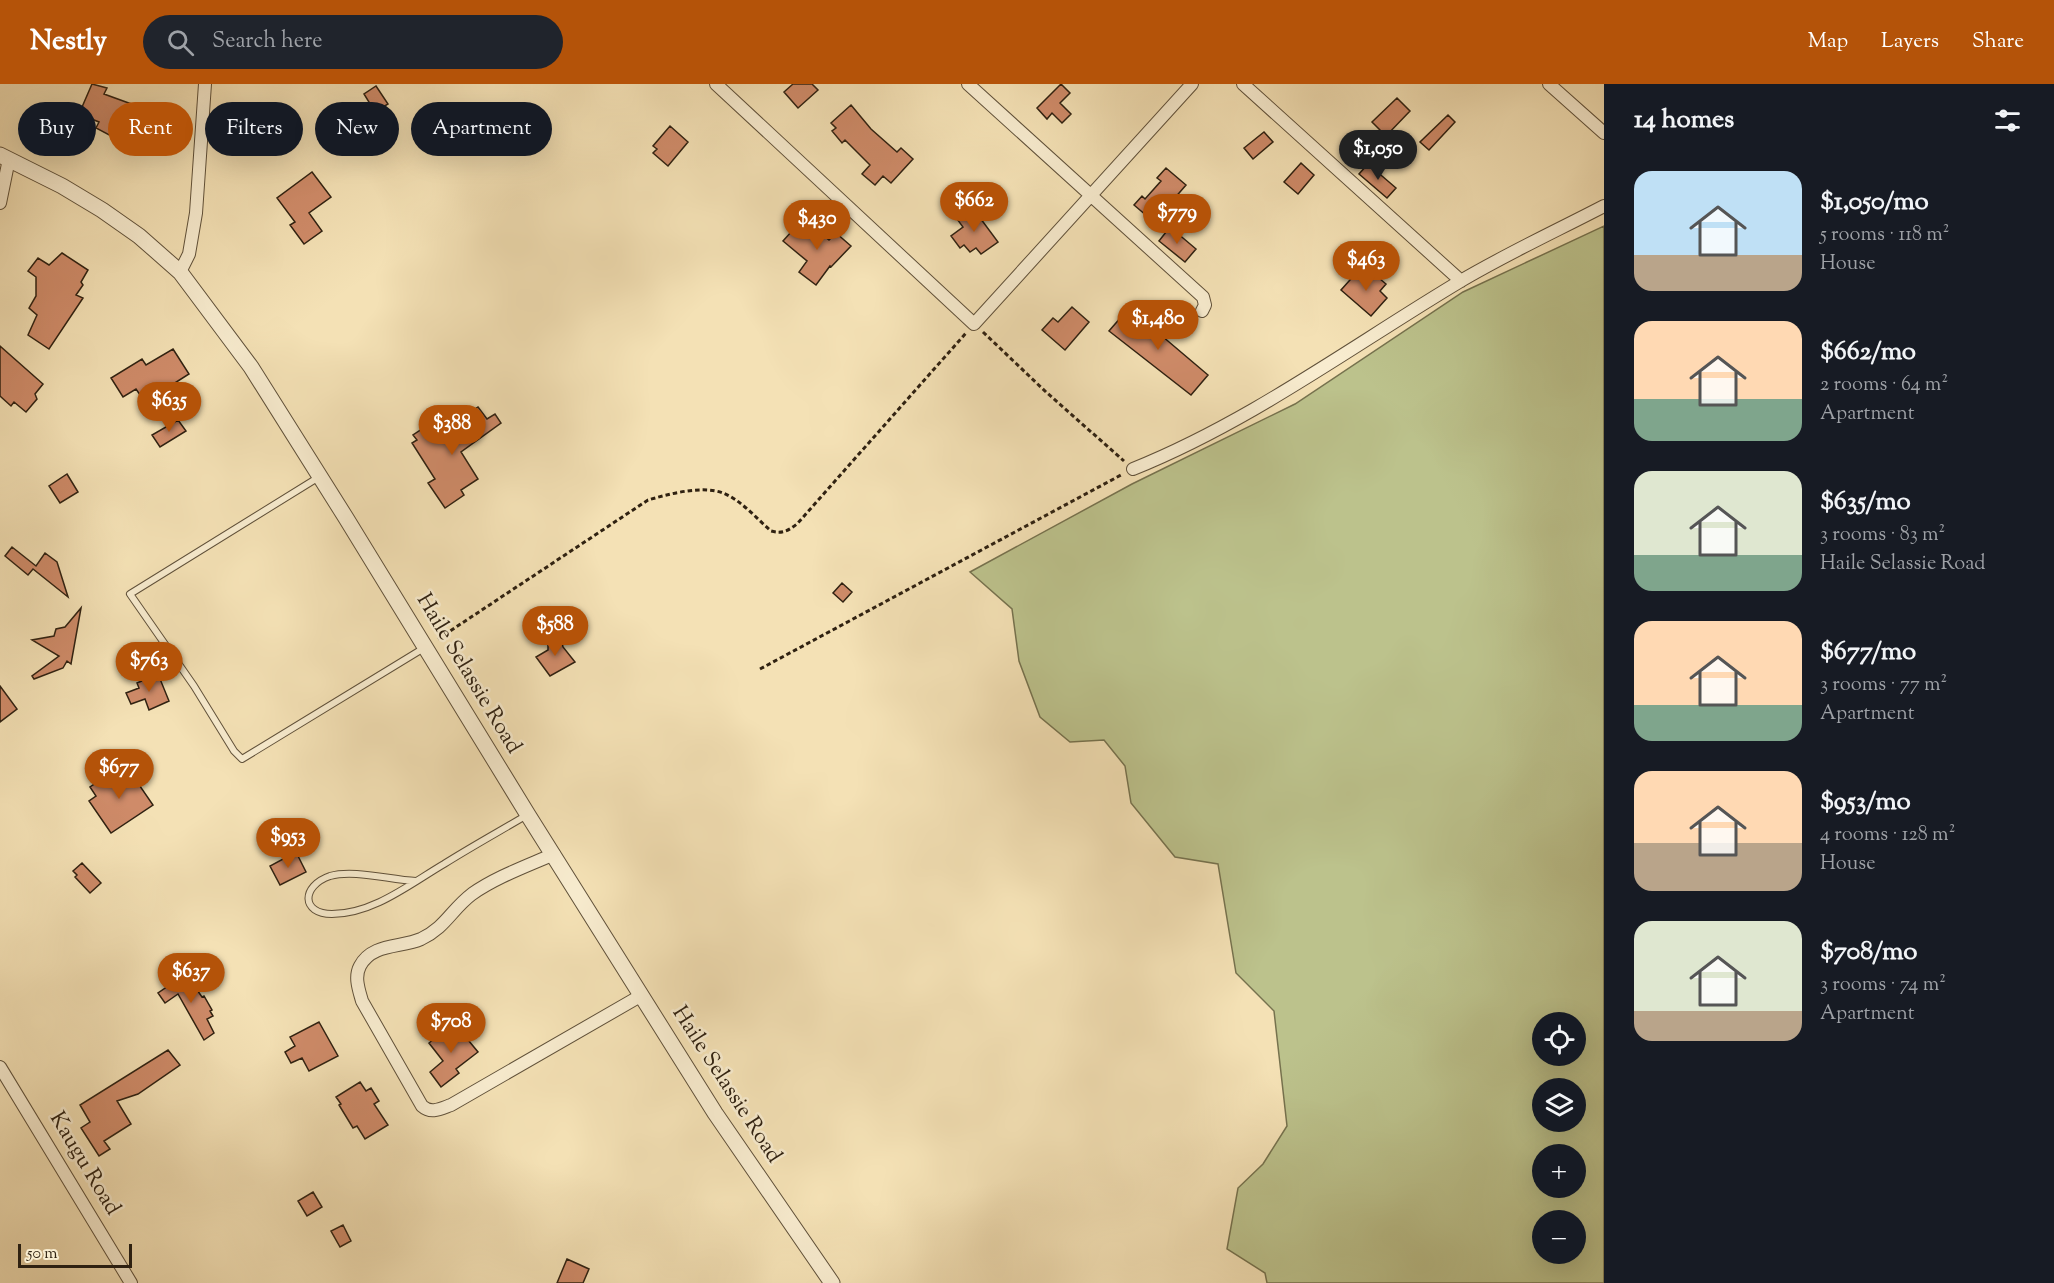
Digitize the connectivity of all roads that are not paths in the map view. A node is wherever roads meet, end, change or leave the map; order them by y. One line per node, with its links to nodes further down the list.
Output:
1 (205, 84): 12 (street)
2 (716, 84): 9 (street)
3 (968, 84): 9 (street)
4 (1192, 84): 9 (street)
5 (1243, 84): 13 (street)
6 (1548, 84): 7 (street)
7 (1604, 133)
8 (4, 157): 10 (street); 12 (street, Haile Selassie Road)
9 (1091, 194): 14 (street)
10 (0, 203)
11 (1604, 206): 13 (street)
12 (180, 272): 16 (street, Haile Selassie Road)
13 (1461, 281): 15 (street)
14 (1202, 311)
15 (1133, 469)
16 (319, 476): 17 (street, Haile Selassie Road); 17 (lane)
17 (426, 647): 18 (street, Haile Selassie Road)
18 (528, 815): 19 (street, Haile Selassie Road); 20 (lane)
19 (554, 854): 21 (street, Haile Selassie Road); 21 (street)
20 (416, 881): 20 (lane)
21 (642, 995): 24 (street, Haile Selassie Road)
22 (0, 1067): 23 (street, Kaugu Road)
23 (130, 1283)
24 (832, 1283)

